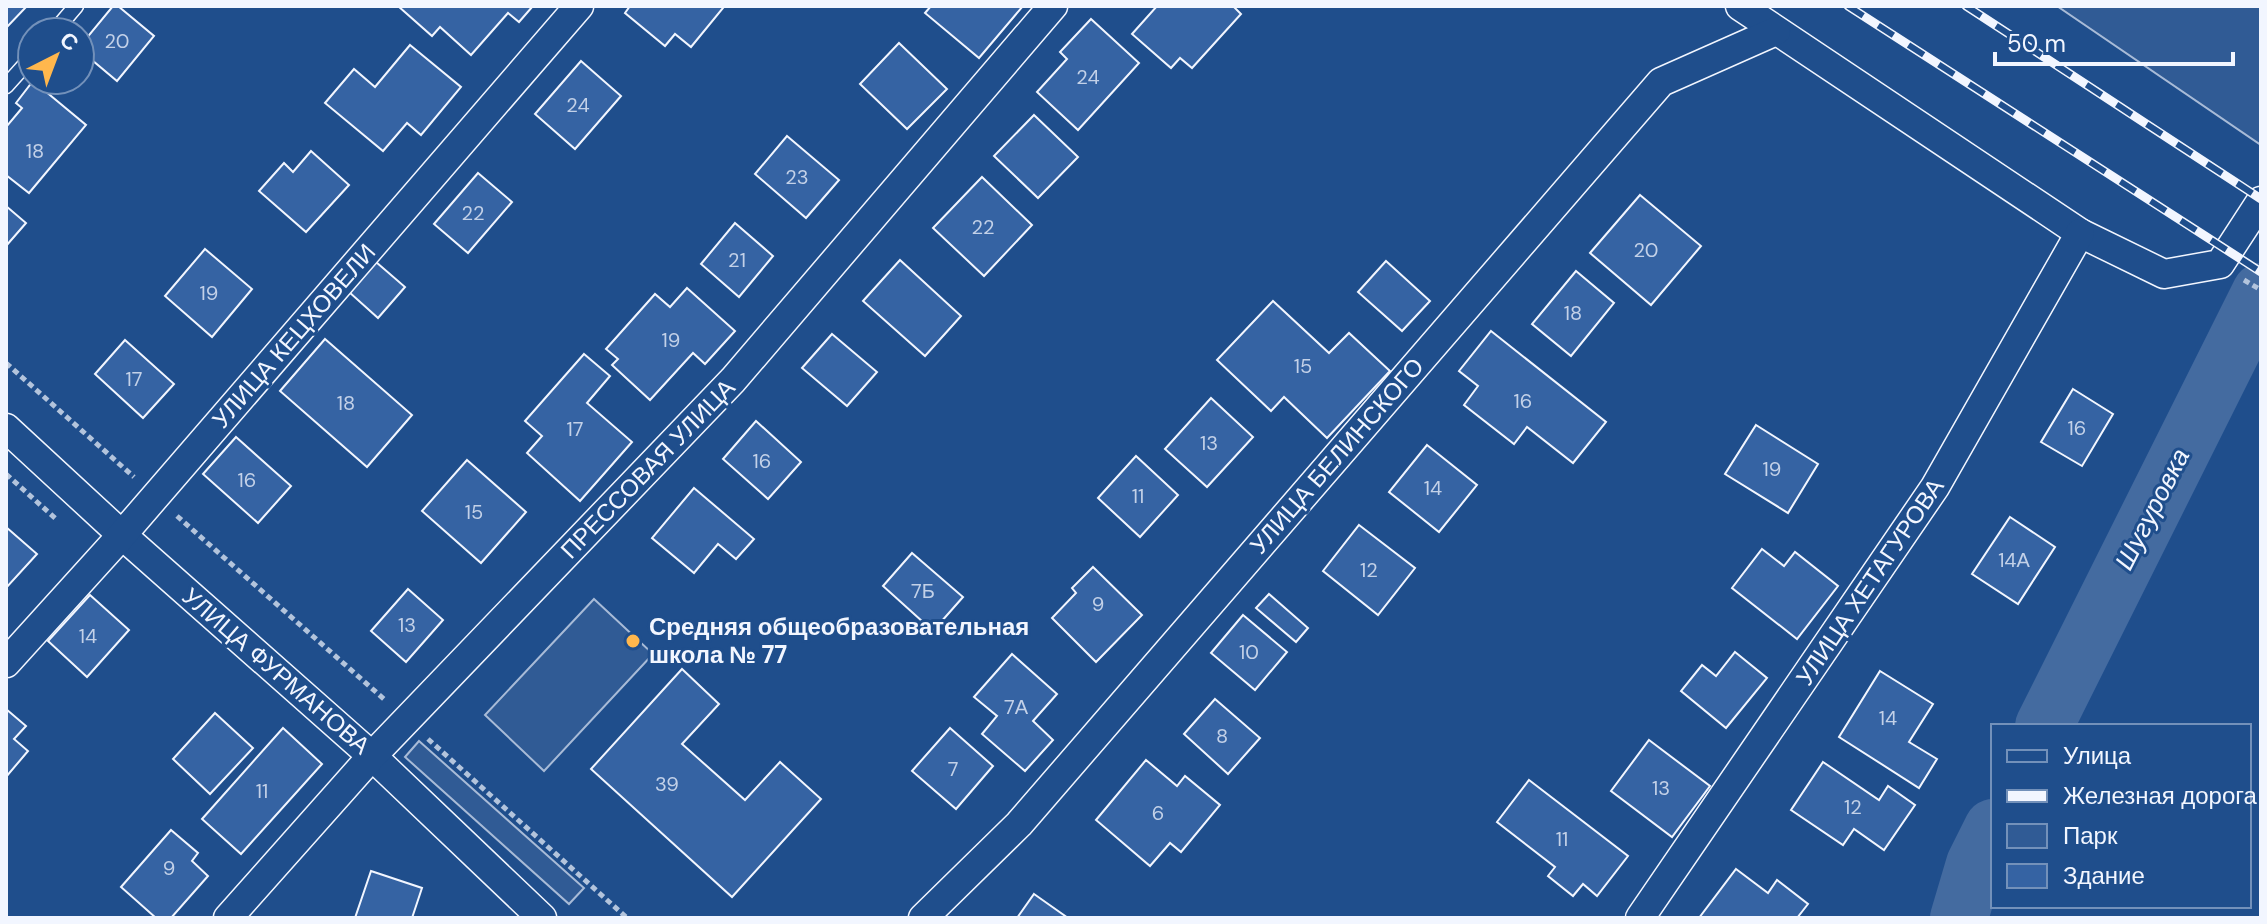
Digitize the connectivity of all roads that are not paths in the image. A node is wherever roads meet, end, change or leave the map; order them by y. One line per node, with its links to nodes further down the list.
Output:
1 (579, 6): 8 (street, УЛИЦА КЕЦХОВЕЛИ)
2 (1053, 6): 10 (street, ПРЕССОВАЯ УЛИЦА)
3 (1740, 6): 4 (street)
4 (1776, 31): 6 (street); 13 (street, УЛИЦА БЕЛИНСКОГО)
5 (2261, 201): 6 (street)
6 (2080, 233): 14 (street, УЛИЦА ХЕТАГУРОВА)
7 (6, 428): 8 (street, УЛИЦА ФУРМАНОВА)
8 (122, 535): 9 (street, УЛИЦА КЕЦХОВЕЛИ); 10 (street, УЛИЦА ФУРМАНОВА)
9 (6, 663)
10 (372, 756): 11 (street, ПРЕССОВАЯ УЛИЦА); 12 (street, УЛИЦА ФУРМАНОВА)
11 (228, 918)
12 (542, 918)
13 (923, 918)
14 (1640, 918)

